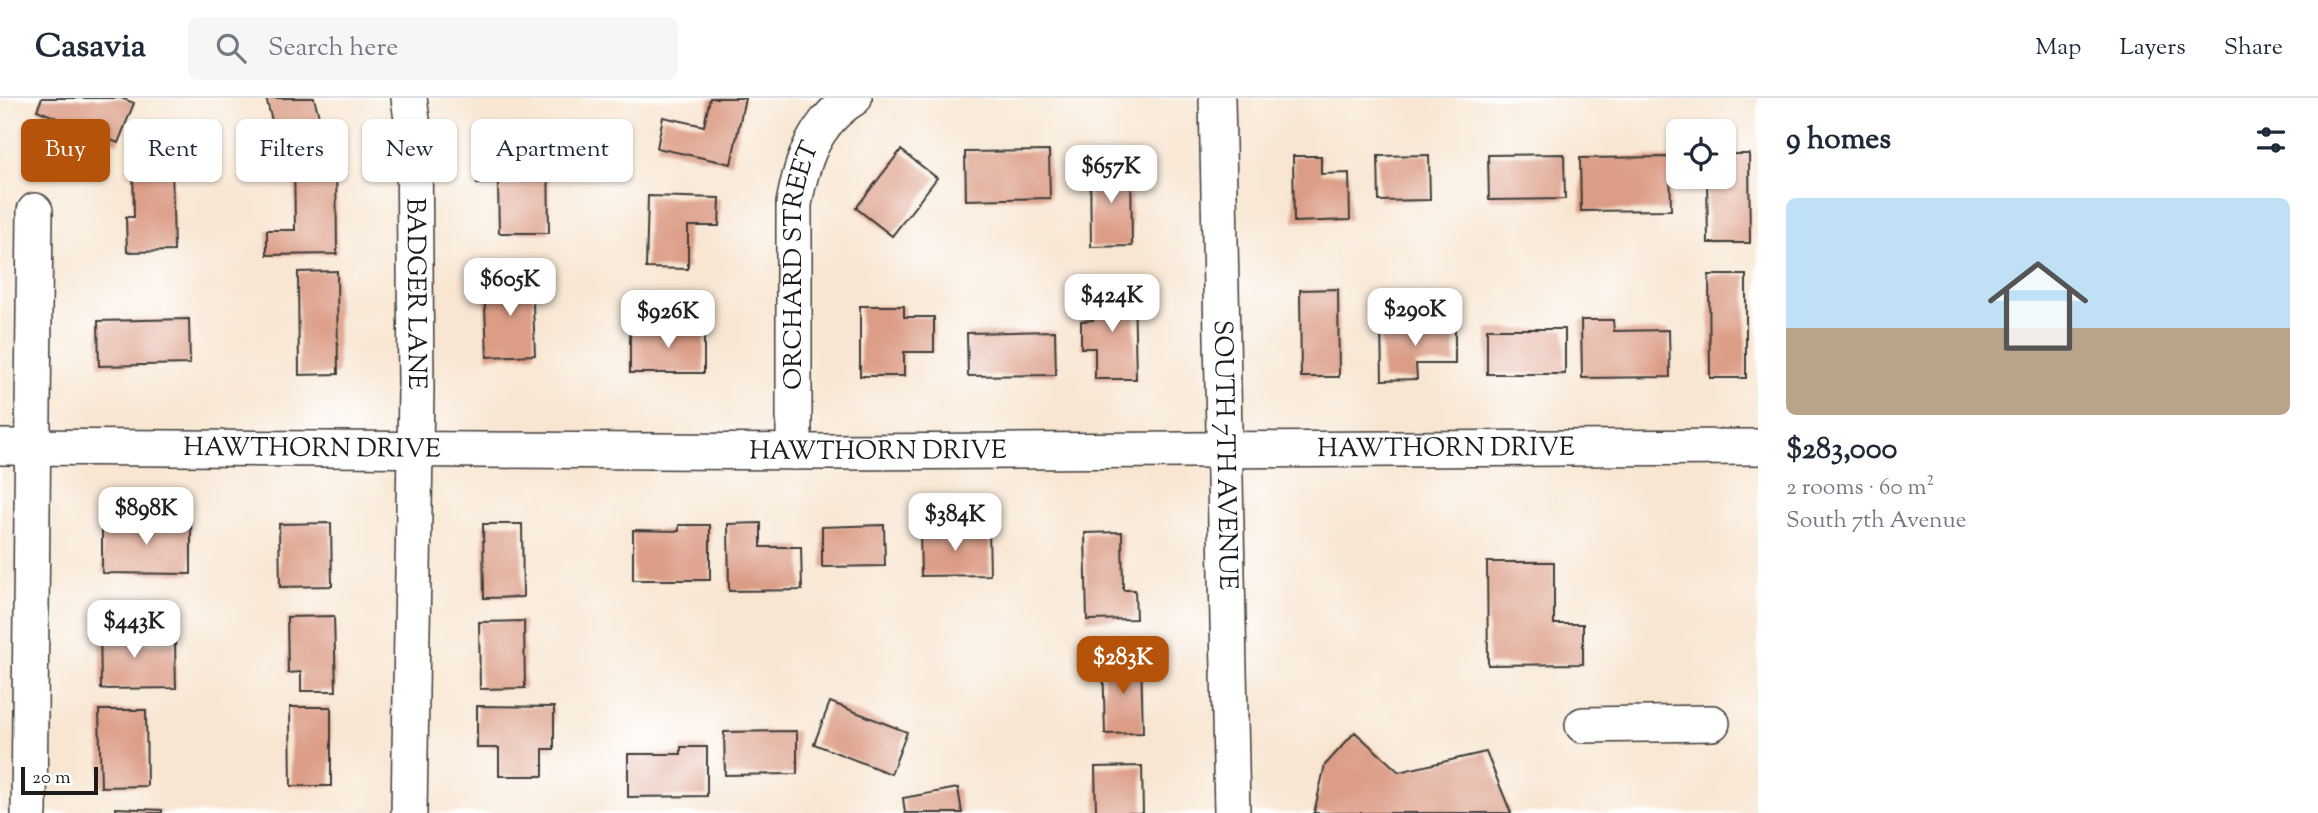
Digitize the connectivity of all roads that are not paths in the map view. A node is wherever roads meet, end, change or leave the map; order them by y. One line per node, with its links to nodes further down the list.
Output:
1 (409, 98): 8 (street, BADGER LANE)
2 (854, 98): 10 (street, ORCHARD STREET)
3 (1217, 98): 9 (street, SOUTH 7TH AVENUE)
4 (35, 211): 6 (street)
5 (0, 447): 6 (street, HAWTHORN DRIVE)
6 (34, 447): 8 (street, HAWTHORN DRIVE); 13 (street)
7 (1758, 447): 9 (street, HAWTHORN DRIVE)
8 (415, 449): 10 (street, HAWTHORN DRIVE); 14 (street, BADGER LANE)
9 (1224, 451): 10 (street, HAWTHORN DRIVE); 15 (street, SOUTH 7TH AVENUE)
10 (794, 452)
11 (1712, 723): 12 (street)
12 (1583, 725)
13 (30, 813)
14 (409, 813)
15 (1232, 813)

